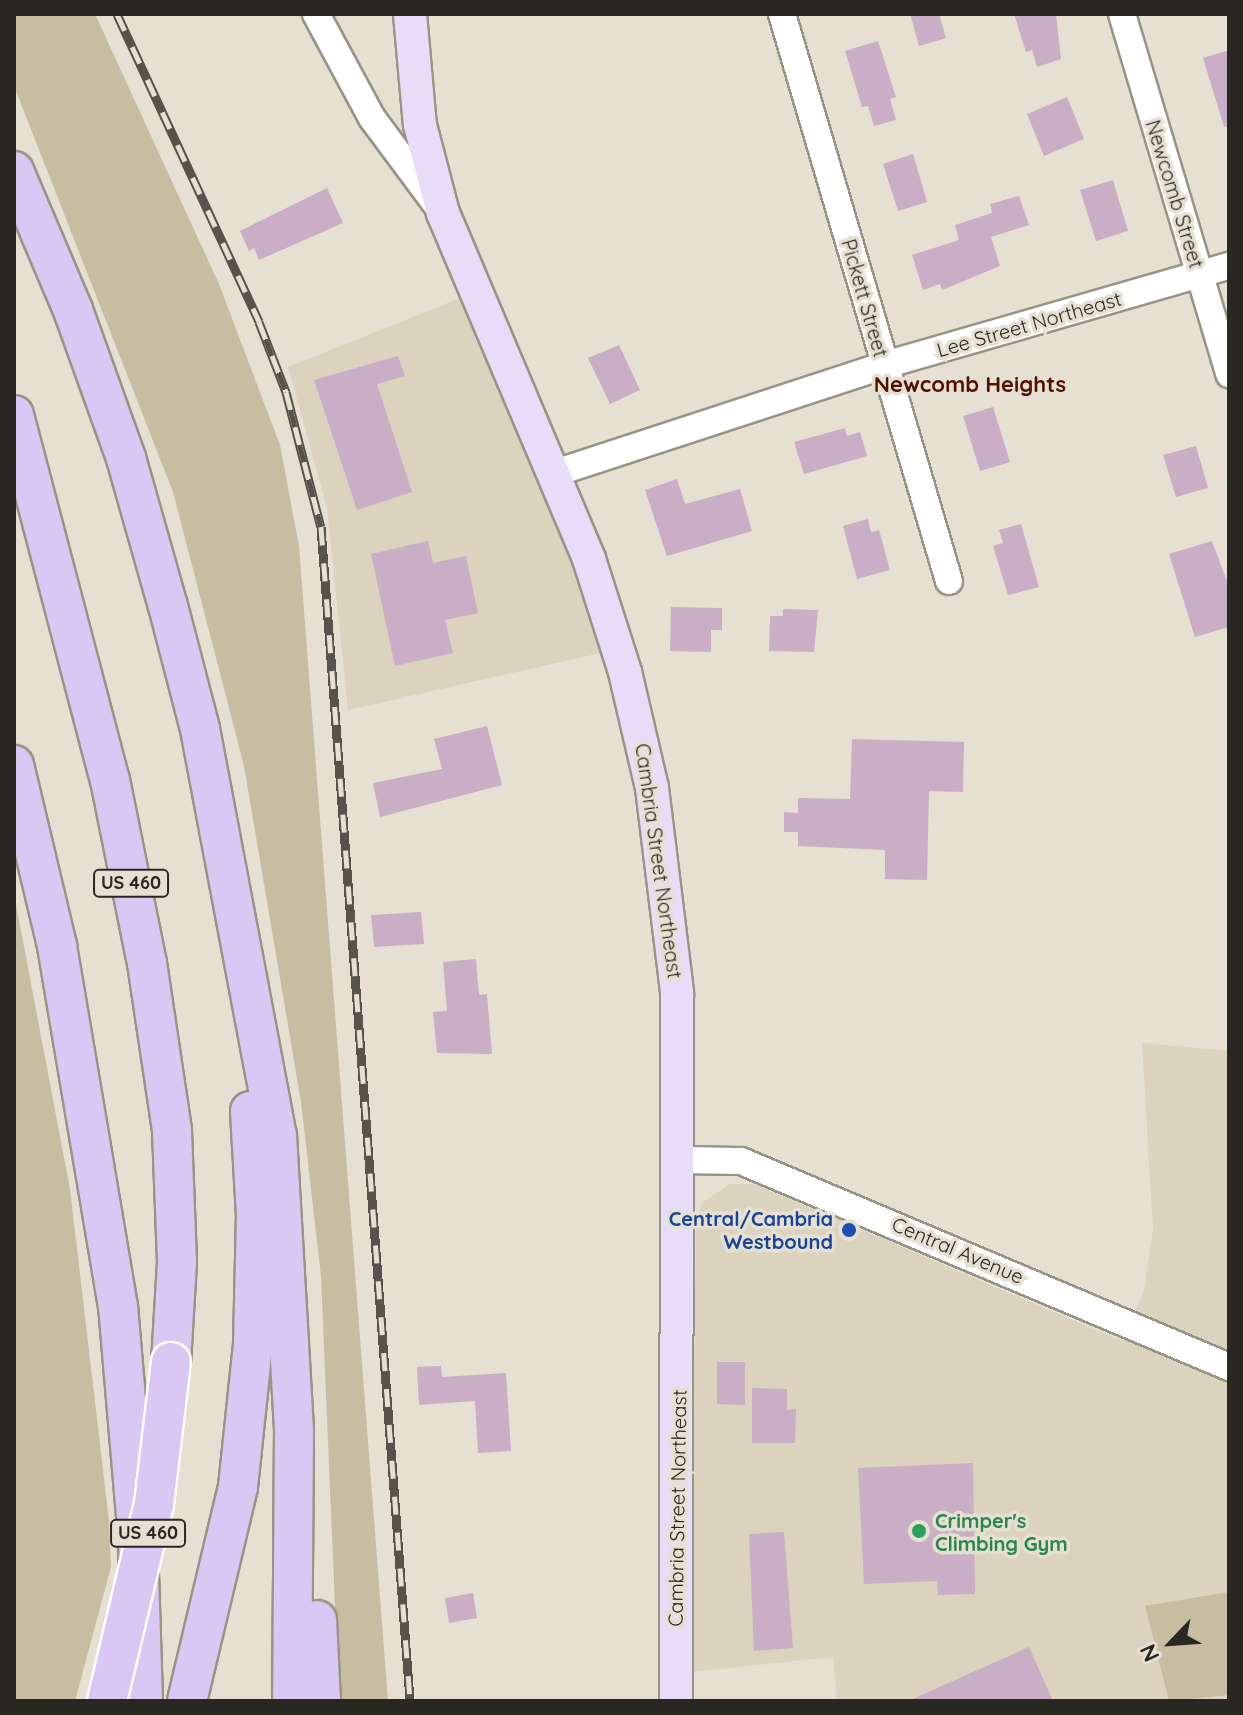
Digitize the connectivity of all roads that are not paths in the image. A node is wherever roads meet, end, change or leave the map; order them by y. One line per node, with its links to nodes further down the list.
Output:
1 (316, 14): 6 (street)
2 (410, 14): 6 (main road, Cambria Street Northeast)
3 (782, 14): 9 (street, Pickett Street)
4 (1122, 14): 8 (street, Newcomb Street)
5 (14, 171): 15 (highway)
6 (443, 213): 12 (main road, Cambria Street Northeast)
7 (1229, 266): 8 (street, Lee Street Northeast)
8 (1199, 275): 9 (street, Lee Street Northeast); 10 (street, Newcomb Street)
9 (885, 365): 12 (street, Lee Street Northeast); 13 (street, Pickett Street)
10 (1229, 374)
11 (14, 415): 20 (highway, US 460, bridge)
12 (555, 473): 16 (main road, Cambria Street Northeast)
13 (949, 581)
14 (14, 765): 21 (highway)
15 (233, 908): 17 (highway); 19 (highway)
16 (680, 1160): 18 (street, Central Avenue); 24 (main road, Cambria Street Northeast)
17 (290, 1334): 22 (highway); 23 (highway)
18 (1229, 1367)
19 (189, 1694)
20 (107, 1701)
21 (143, 1701)
22 (292, 1701)
23 (321, 1701)
24 (676, 1701)

